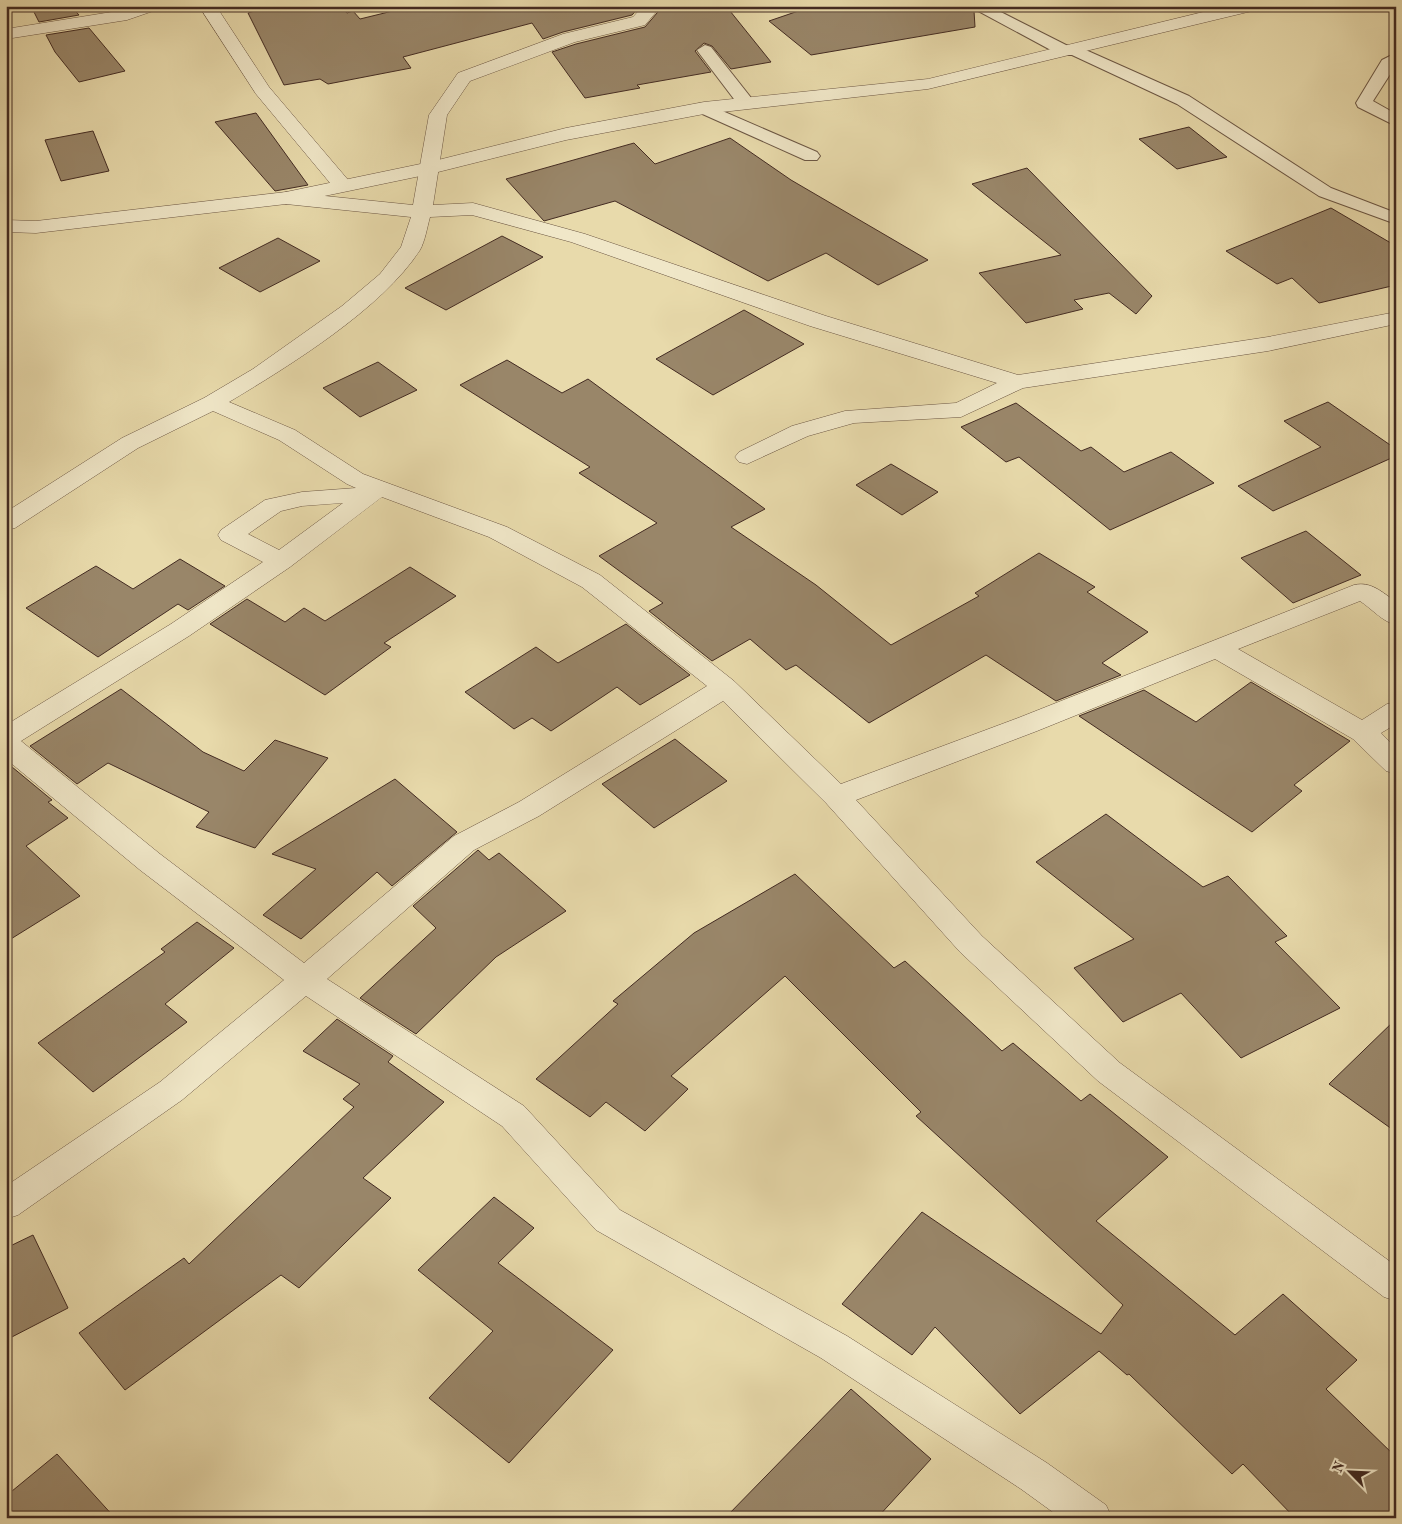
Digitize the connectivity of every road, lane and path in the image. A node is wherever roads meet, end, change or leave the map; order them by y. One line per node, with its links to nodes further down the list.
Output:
1 (150, 6): 6 (street)
2 (207, 6): 15 (street)
3 (653, 6): 14 (street)
4 (976, 6): 8 (lane)
5 (1250, 6): 8 (street)
6 (6, 34)
7 (705, 50): 10 (lane)
8 (1070, 51): 10 (street); 18 (lane)
9 (1396, 58): 12 (lane)
10 (746, 104): 11 (street)
11 (704, 108): 13 (lane); 14 (street)
12 (1396, 121)
13 (811, 156)
14 (430, 168): 15 (street); 17 (street)
15 (342, 185): 16 (street)
16 (286, 198): 17 (street); 19 (street)
17 (422, 212): 21 (street); 22 (street)
18 (1396, 219)
19 (6, 226)
20 (1396, 318): 21 (street)
21 (1017, 382): 23 (street)
22 (212, 403): 24 (street); 25 (street)
23 (747, 457)
24 (375, 491): 26 (street); 26 (street); 29 (street)
25 (6, 523)
26 (280, 561): 32 (street)
27 (1396, 617): 28 (street)
28 (1216, 648): 31 (street); 35 (street)
29 (725, 687): 35 (street); 36 (street)
30 (1396, 711): 31 (street)
31 (1364, 732): 34 (street)
32 (6, 738)
33 (6, 744): 36 (street)
34 (1396, 764)
35 (836, 796): 38 (street)
36 (305, 980): 37 (street); 39 (street)
37 (6, 1206)
38 (1396, 1286)
39 (1093, 1518)

